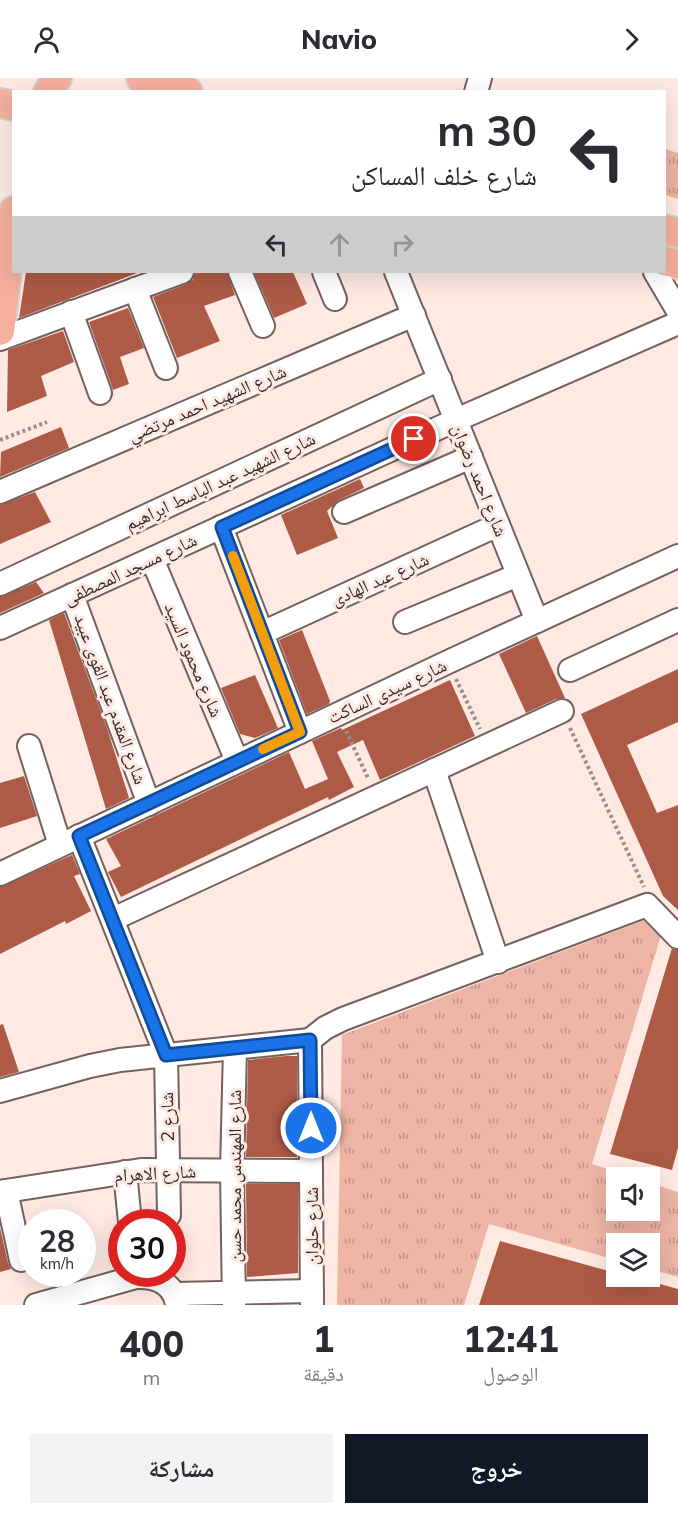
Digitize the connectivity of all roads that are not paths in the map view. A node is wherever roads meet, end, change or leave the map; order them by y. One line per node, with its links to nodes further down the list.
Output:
1 (141, 78): 2 (main road)
2 (181, 90)
3 (12, 228): 16 (main road)
4 (180, 273): 9 (street)
5 (240, 273): 15 (street)
6 (324, 273): 10 (street)
7 (396, 273): 13 (street, شارع احمد رضوان)
8 (656, 273): 11 (street)
9 (135, 289): 12 (street); 18 (street)
10 (335, 299)
11 (678, 311)
12 (71, 312): 17 (street); 20 (street)
13 (414, 315): 19 (street, شارع احمد رضوان); 23 (street, شارع الشهيد احمد مرتضي)
14 (678, 323): 21 (street, شارع مسجد المصطفى)
15 (263, 326)
16 (0, 331)
17 (0, 339)
18 (166, 368)
19 (440, 379): 21 (street, شارع احمد رضوان); 30 (street, شارع الشهيد عبد الباسط ابراهيم)
20 (100, 393)
21 (456, 420): 22 (street, شارع احمد رضوان); 26 (street, شارع مسجد المصطفى)
22 (471, 457): 24 (street); 25 (street, شارع احمد رضوان)
23 (0, 492)
24 (344, 512)
25 (498, 525): 29 (street, شارع احمد رضوان); 36 (street, شارع عبد الهادى)
26 (222, 527): 28 (street, شارع مسجد المصطفى); 36 (street)
27 (678, 556): 33 (street, شارع سيدى الساكت)
28 (152, 559): 31 (street, شارع مسجد المصطفى); 41 (street, شارع محمود السيد)
29 (518, 575): 33 (street, شارع احمد رضوان); 34 (street)
30 (0, 584)
31 (72, 595): 35 (street, شارع مسجد المصطفى); 43 (street, شارع المقدم عبد القوى عبيد)
32 (678, 620): 37 (street)
33 (537, 621): 39 (street, شارع سيدى الساكت)
34 (405, 622)
35 (0, 628)
36 (262, 633): 39 (street)
37 (570, 670)
38 (562, 711): 42 (street)
39 (300, 732): 41 (street, شارع سيدى الساكت)
40 (29, 746): 44 (street)
41 (237, 761): 43 (street, شارع سيدى الساكت)
42 (434, 770): 46 (street); 48 (street)
43 (149, 804): 44 (street, شارع سيدى الساكت)
44 (70, 841): 45 (street, شارع سيدى الساكت); 46 (street)
45 (0, 874)
46 (113, 919): 51 (street)
47 (678, 937): 48 (street)
48 (498, 962): 49 (street)
49 (310, 1040): 50 (street); 56 (street, شارع حلوان)
50 (235, 1048): 51 (street); 54 (street, شارع المهندس محمد حسن)
51 (166, 1055): 52 (street); 53 (street, شارع 2)
52 (0, 1091)
53 (168, 1170): 54 (street, شارع الاهرام); 55 (street, شارع الاهرام); 59 (street, شارع 2)
54 (232, 1171): 56 (street, شارع الاهرام); 62 (street, شارع المهندس محمد حسن)
55 (125, 1172): 57 (street, شارع الاهرام); 58 (street)
56 (311, 1172): 63 (street, شارع حلوان)
57 (3, 1192): 60 (street)
58 (129, 1209)
59 (169, 1209)
60 (18, 1249)
61 (108, 1283): 65 (street)
62 (233, 1298): 63 (street); 64 (street)
63 (312, 1298)
64 (176, 1299)
65 (36, 1305)

